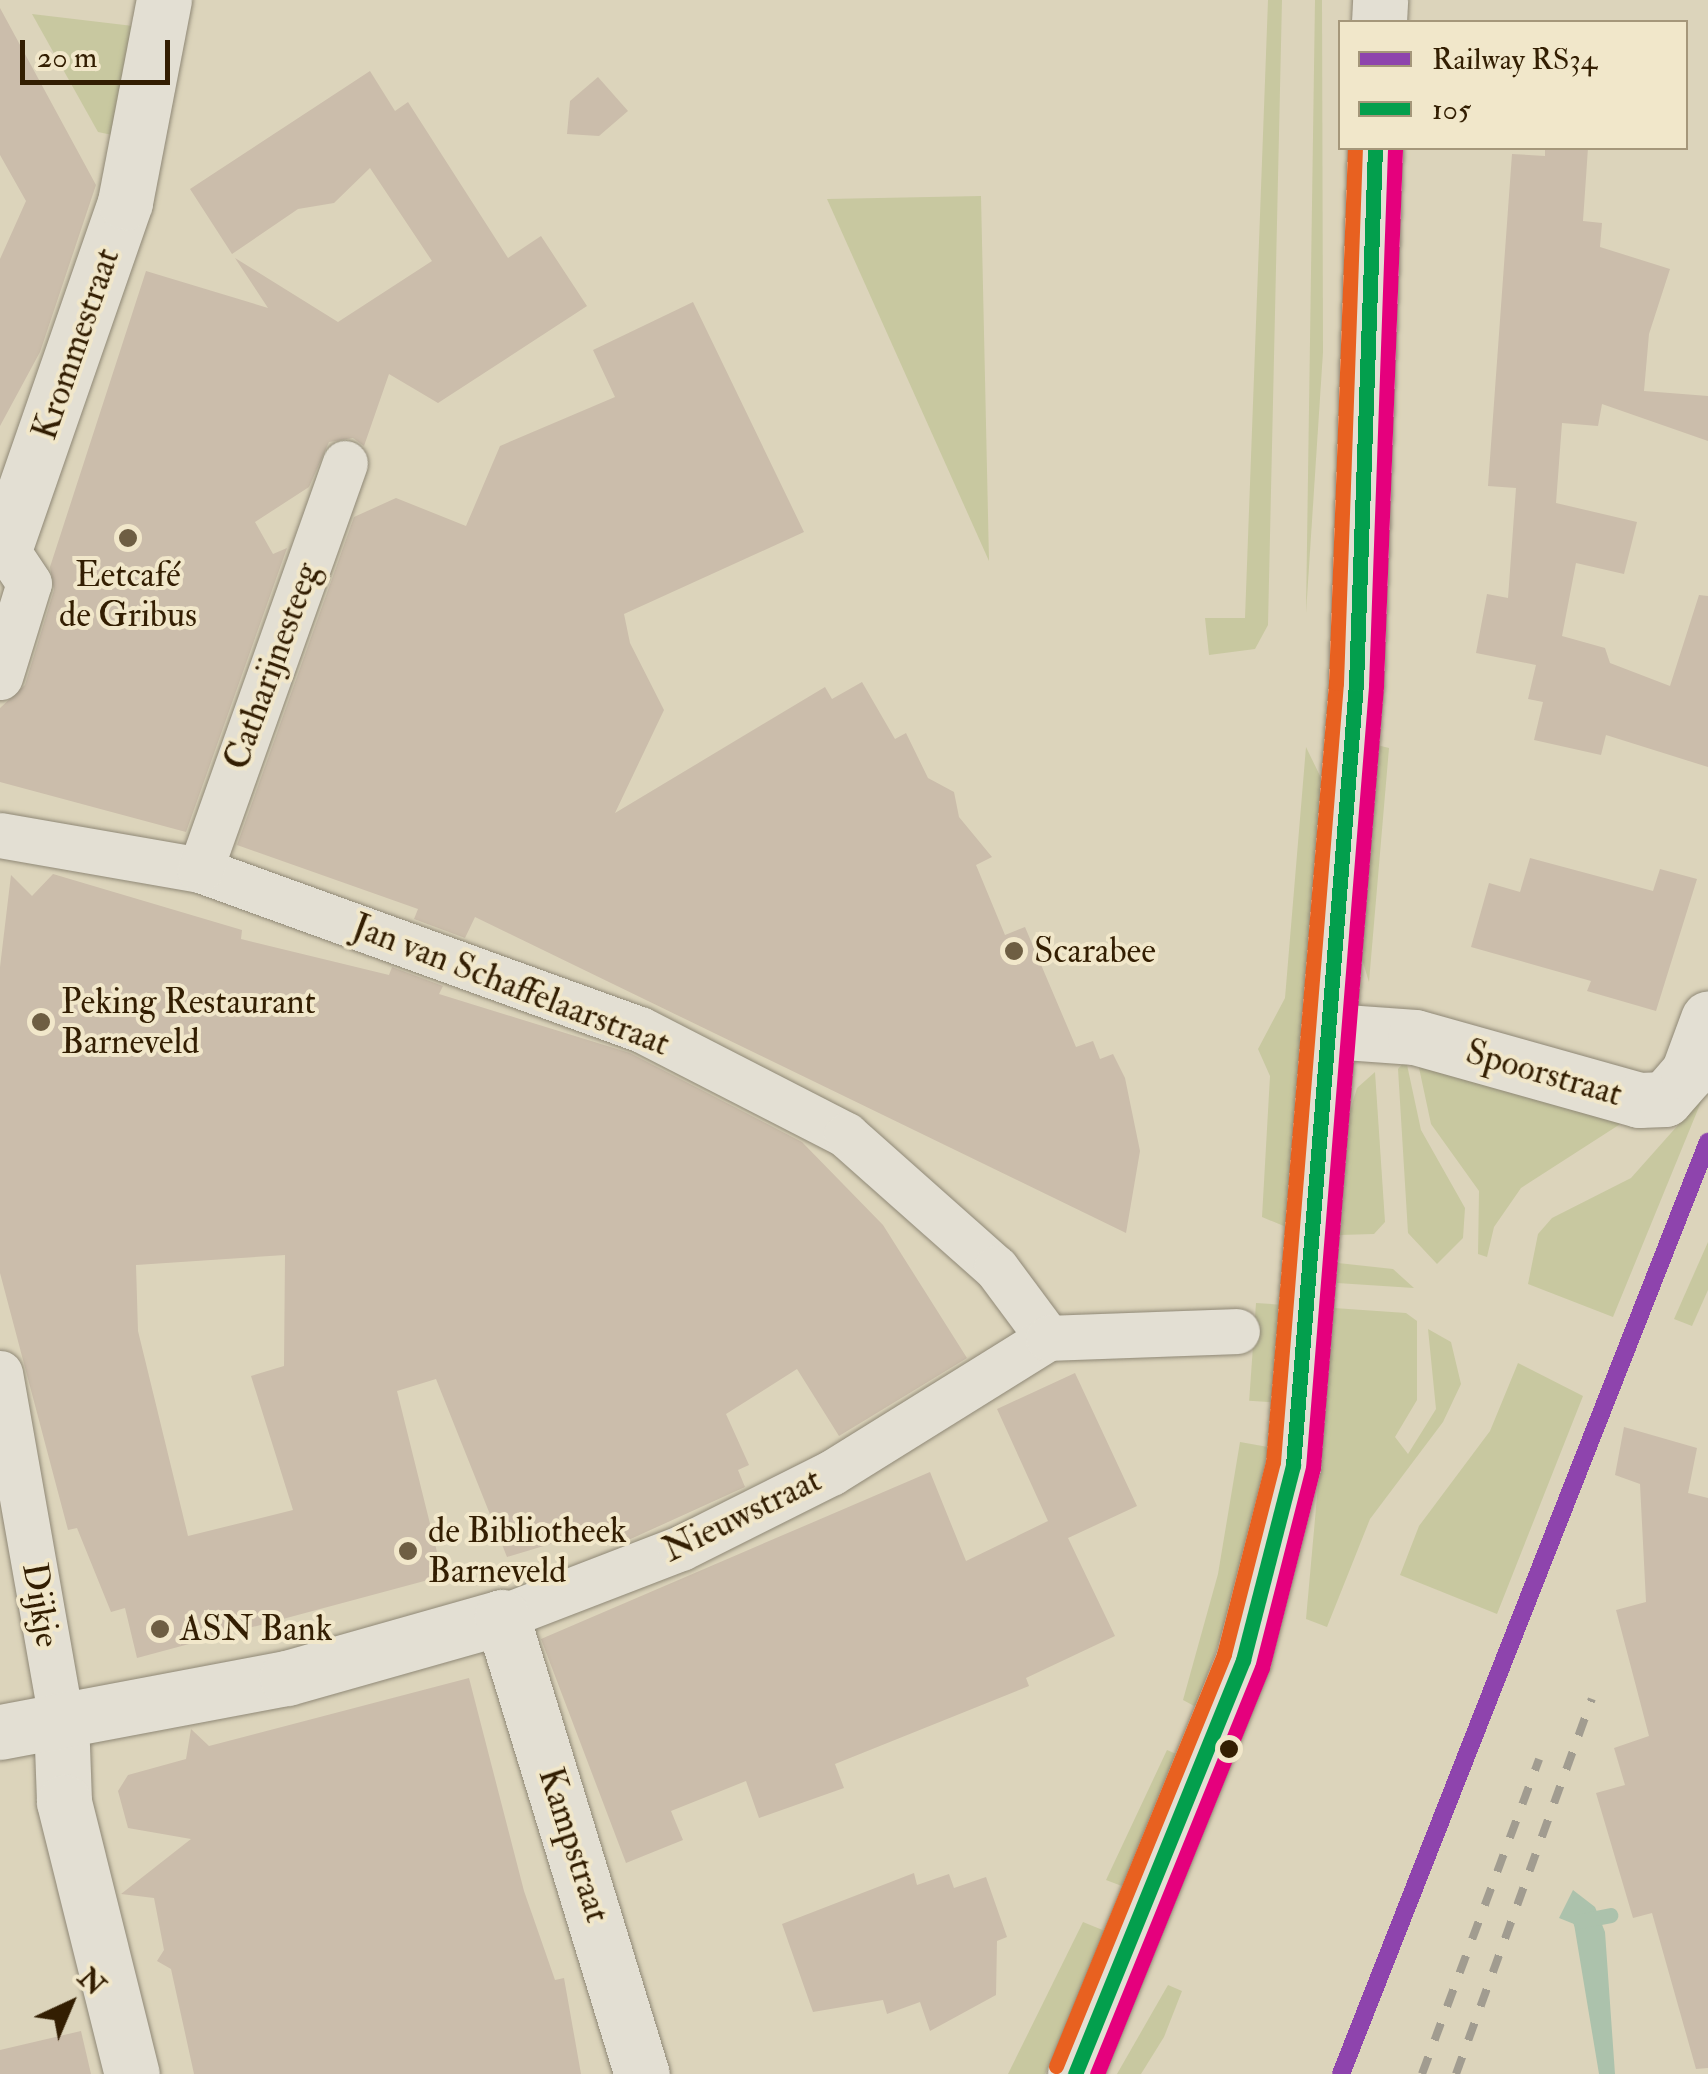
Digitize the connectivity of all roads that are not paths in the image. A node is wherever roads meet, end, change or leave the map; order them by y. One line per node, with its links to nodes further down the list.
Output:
1 (164, 0): 4 (street, Krommestraat)
2 (1375, 150): 9 (street)
3 (345, 463): 7 (street, Catharijnesteeg)
4 (5, 547): 5 (street, Krommestraat)
5 (0, 677)
6 (0, 835): 7 (street, Jan van Schaffelaarstraat)
7 (200, 870): 11 (street, Jan van Schaffelaarstraat)
8 (1708, 1019): 9 (street, Spoorstraat)
9 (1331, 1031): 18 (street)
10 (1237, 1332): 11 (street)
11 (1048, 1338): 13 (street, Nieuwstraat)
12 (0, 1373): 14 (street, Dijkje)
13 (502, 1617): 14 (street, Nieuwstraat); 17 (street, Kampstraat)
14 (61, 1719): 15 (street, Nieuwstraat); 16 (street)
15 (0, 1732)
16 (132, 2074)
17 (642, 2074)
18 (1074, 2074)

